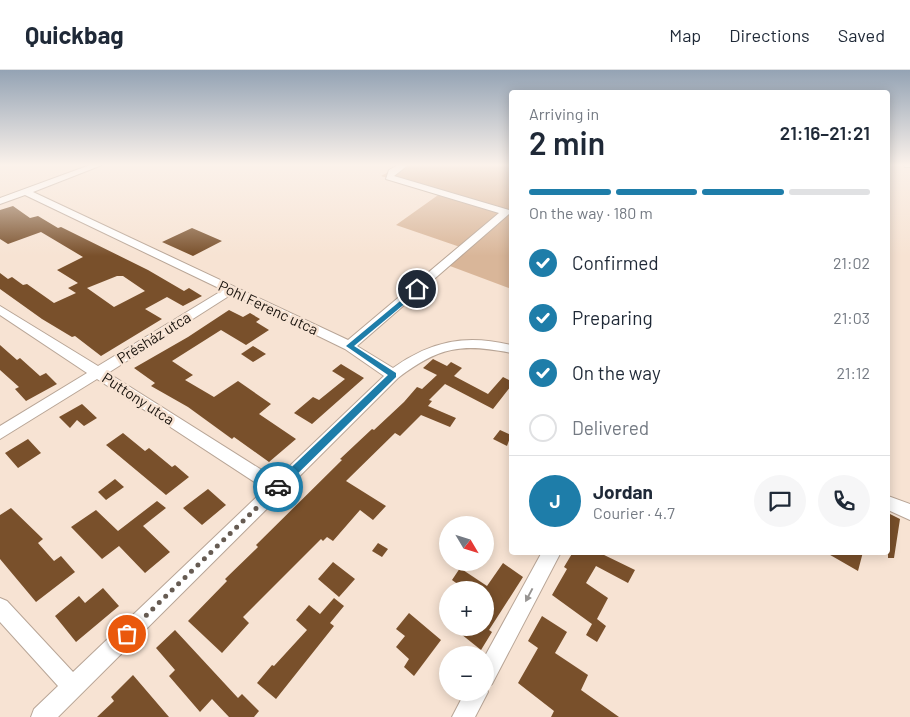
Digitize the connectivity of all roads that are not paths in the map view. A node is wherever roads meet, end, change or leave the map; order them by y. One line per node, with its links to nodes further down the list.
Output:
1 (17, 195): 4 (street)
2 (33, 195): 5 (street, Pohl Ferenc utca)
3 (448, 195): 7 (street)
4 (0, 201)
5 (231, 290): 7 (street, Pohl Ferenc utca); 9 (street, Présház utca)
6 (0, 310): 9 (street, Puttony utca)
7 (349, 346): 10 (street, Pohl Ferenc utca)
8 (509, 349): 10 (street)
9 (97, 372): 11 (street, Présház utca); 12 (street, Puttony utca)
10 (393, 375): 12 (street)
11 (0, 433)
12 (277, 488): 18 (street)
13 (890, 503): 14 (street)
14 (910, 512)
15 (550, 555): 17 (street, one-way to 17)
16 (0, 608): 18 (street)
17 (494, 660)
18 (73, 687): 20 (street)
19 (472, 701): 21 (street)
20 (42, 717)
21 (464, 717)

